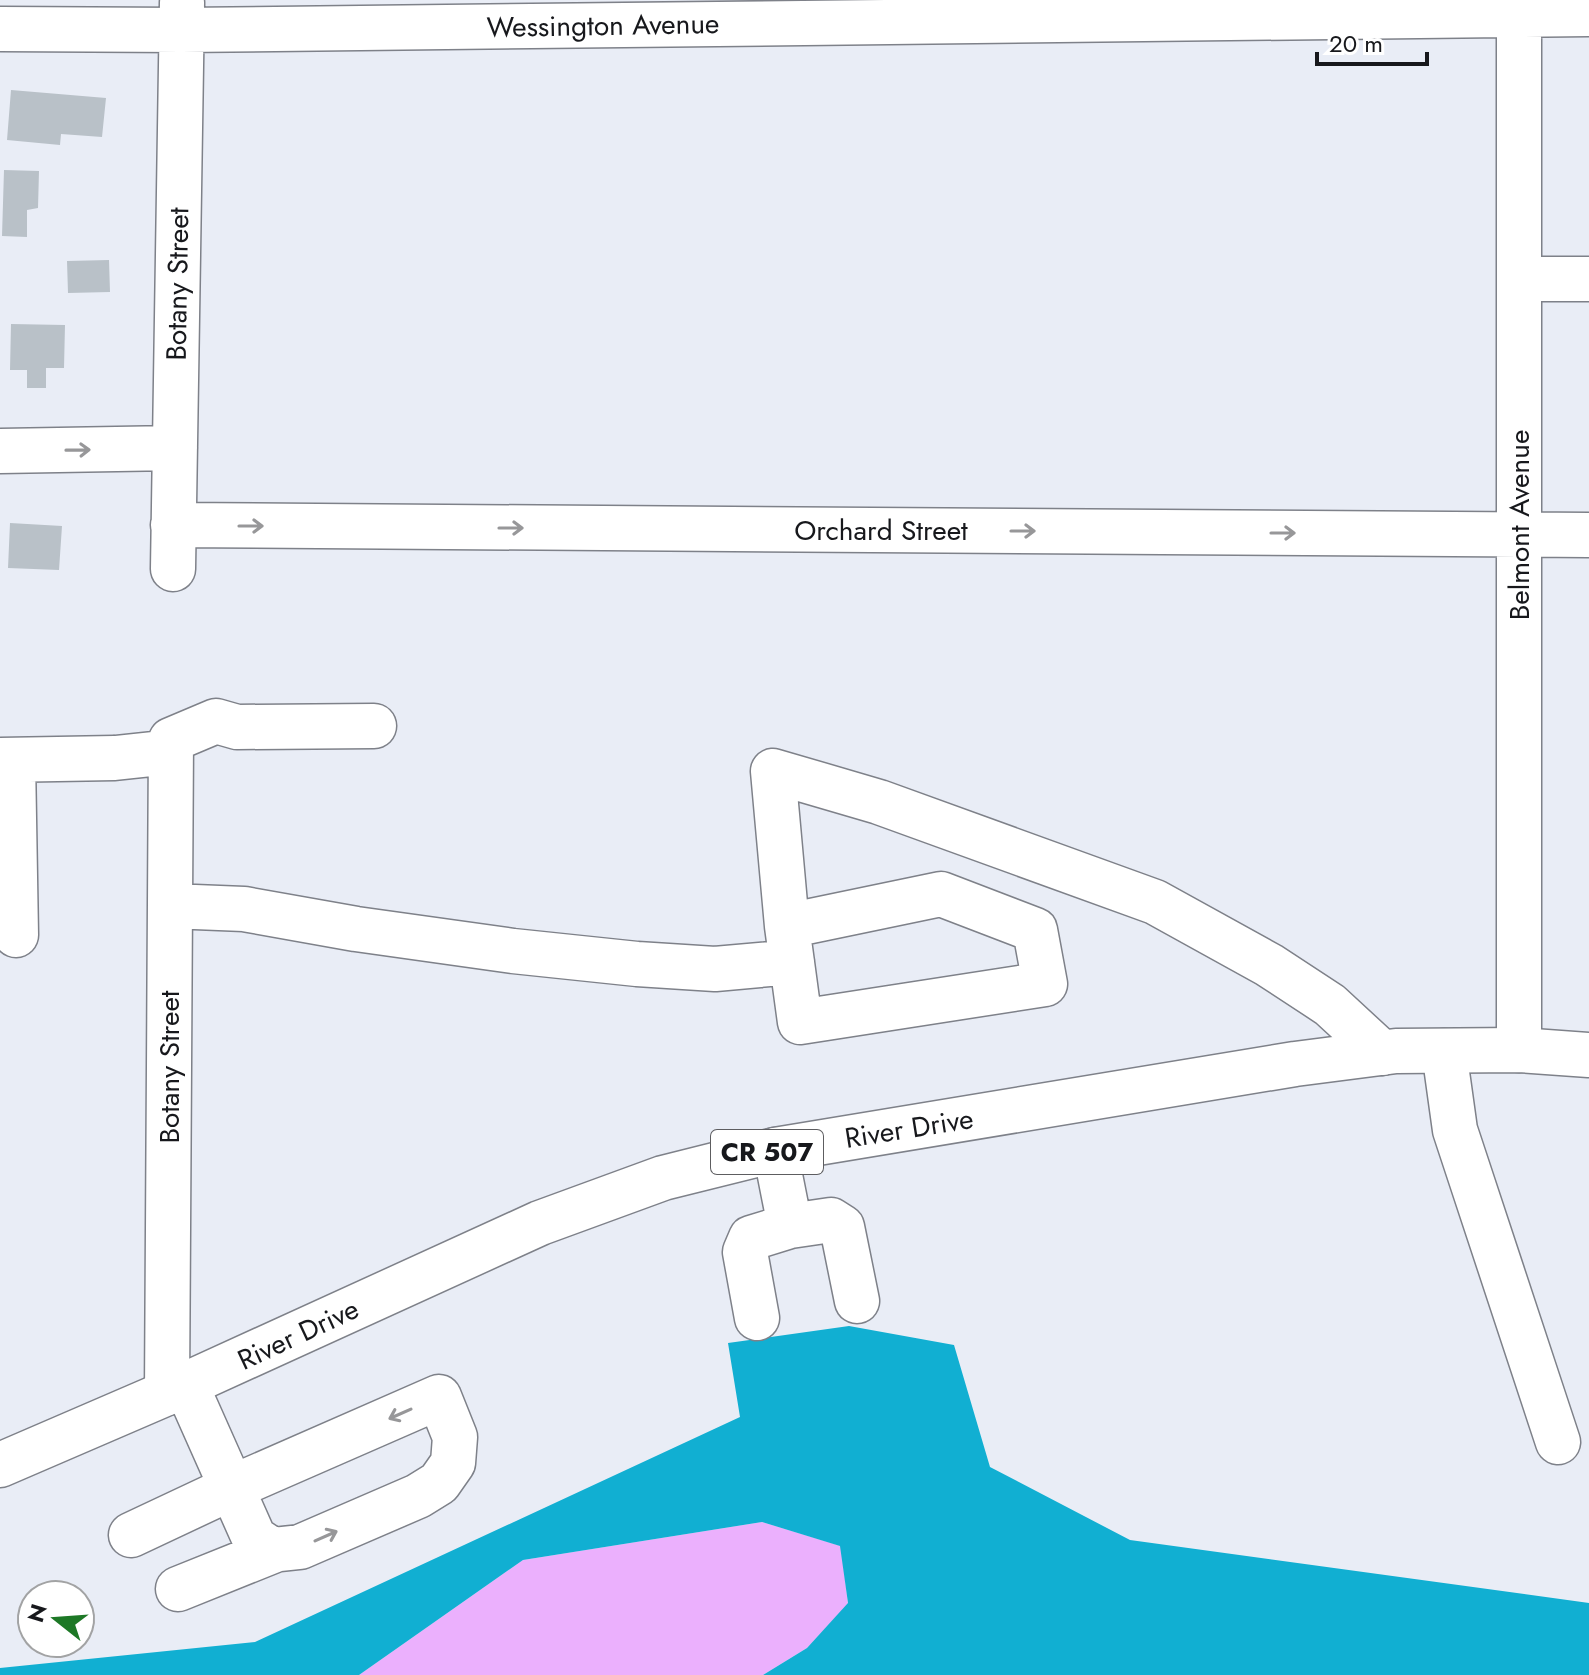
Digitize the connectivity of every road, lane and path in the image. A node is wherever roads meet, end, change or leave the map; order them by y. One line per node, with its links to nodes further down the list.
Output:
1 (1519, 7): 2 (street, Wessington Avenue); 3 (street, Wessington Avenue); 5 (street, Belmont Avenue)
2 (1589, 14)
3 (182, 15): 4 (street, Wessington Avenue); 7 (street, Botany Street)
4 (0, 29)
5 (1519, 279): 6 (street); 10 (street, Belmont Avenue)
6 (1589, 279)
7 (175, 448): 8 (street, one-way to 7); 9 (street, Botany Street)
8 (0, 451)
9 (173, 525): 10 (street, Orchard Street, one-way to 10); 12 (street, Botany Street)
10 (1519, 535): 11 (street, Orchard Street); 19 (street, Belmont Avenue)
11 (1589, 535)
12 (173, 569)
13 (374, 726): 14 (street)
14 (171, 746): 15 (street); 16 (street, Botany Street)
15 (6, 760): 17 (street)
16 (170, 906): 18 (street); 27 (street, Botany Street)
17 (16, 935)
18 (789, 944): 18 (street); 21 (street)
19 (1519, 1050): 20 (street, River Drive / CR 507); 22 (street, River Drive / CR 507)
20 (1444, 1051): 21 (street, River Drive / CR 507); 28 (street)
21 (1382, 1053): 23 (street, River Drive / CR 507)
22 (1589, 1055)
23 (775, 1150): 24 (street); 27 (street, River Drive / CR 507)
24 (790, 1226): 25 (street); 26 (street)
25 (857, 1301)
26 (757, 1318)
27 (177, 1389): 29 (street, River Drive / CR 507); 30 (street)
28 (1558, 1442)
29 (0, 1465)
30 (231, 1488): 31 (street); 32 (street); 32 (street, one-way to 30)
31 (131, 1535)
32 (275, 1550): 33 (street)
33 (178, 1589)

